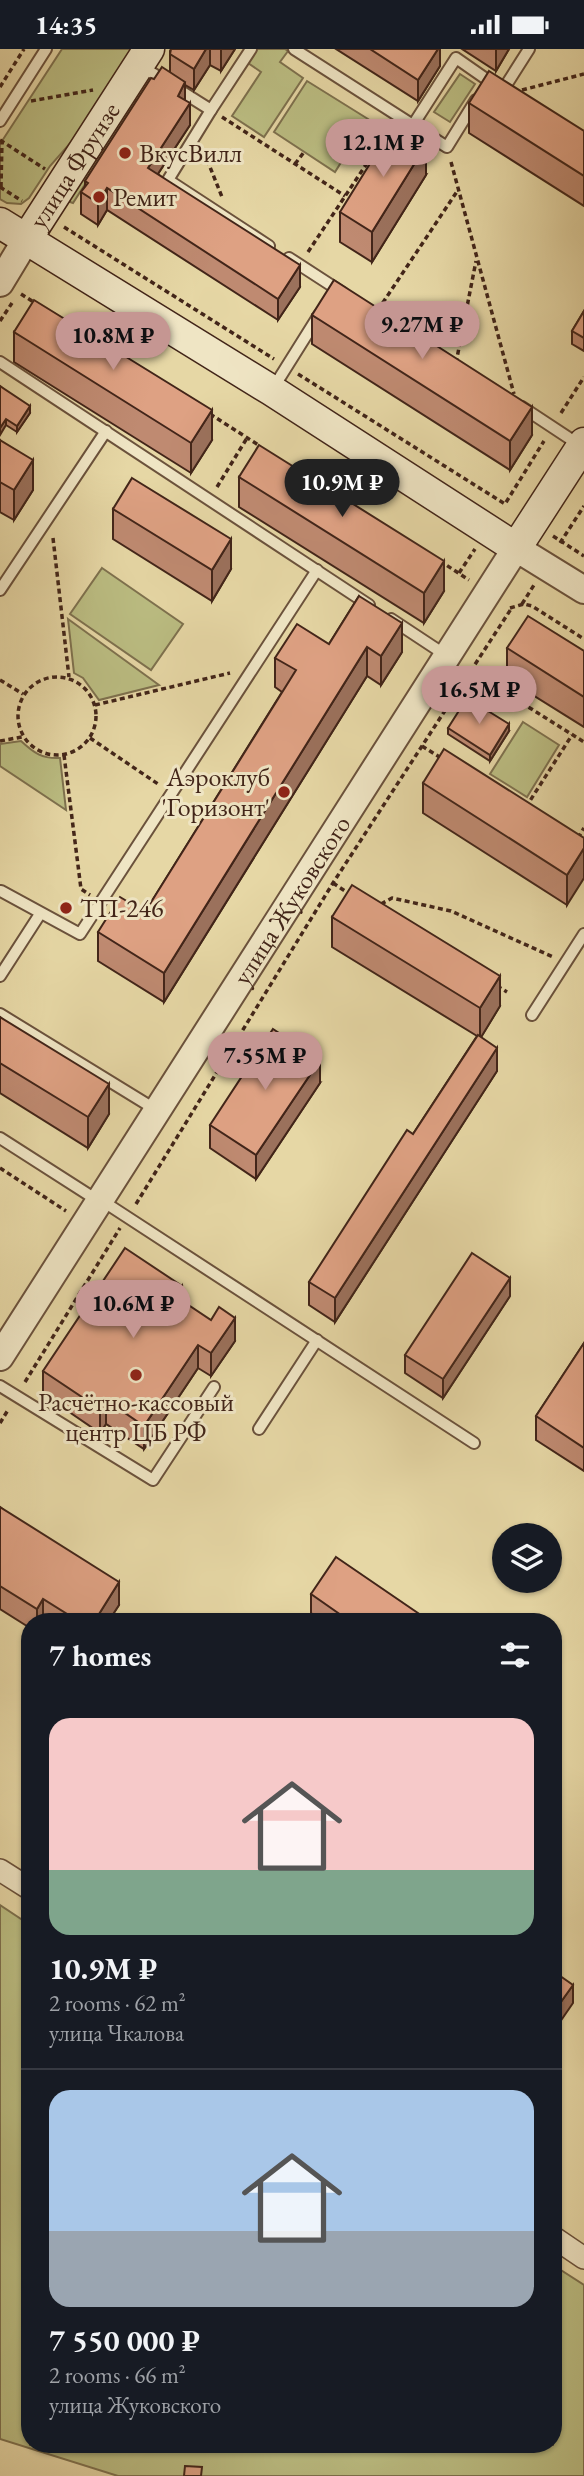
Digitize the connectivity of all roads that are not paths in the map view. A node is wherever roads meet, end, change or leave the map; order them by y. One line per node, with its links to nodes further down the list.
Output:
1 (46, 49): 8 (lane)
2 (251, 49): 7 (lane)
3 (295, 49): 9 (lane)
4 (529, 49): 6 (lane)
5 (138, 66): 7 (lane); 11 (main road, улица Фрунзе)
6 (489, 81): 9 (lane); 9 (lane)
7 (211, 110): 13 (lane)
8 (0, 121)
9 (413, 125)
10 (0, 223): 11 (main road)
11 (26, 240): 12 (street, улица Фрунзе); 16 (main road)
12 (10, 293)
13 (331, 297): 14 (lane); 16 (lane)
14 (376, 314)
15 (0, 362): 18 (lane)
16 (271, 390): 20 (main road)
17 (516, 403): 19 (lane)
18 (106, 431): 21 (lane); 22 (lane)
19 (583, 446): 20 (main road, улица Жуковского)
20 (516, 548): 23 (street); 24 (street, улица Жуковского)
21 (317, 570): 24 (lane); 26 (lane)
22 (0, 590)
23 (584, 590)
24 (447, 656): 31 (street, улица Жуковского)
25 (1, 891): 26 (lane)
26 (40, 914): 28 (lane)
27 (584, 934): 30 (lane)
28 (0, 976)
29 (0, 1013): 31 (lane)
30 (532, 1015)
31 (158, 1111): 33 (street, улица Жуковского)
32 (0, 1138): 33 (lane)
33 (100, 1201): 34 (lane); 35 (street, улица Жуковского)
34 (317, 1340): 38 (lane); 39 (lane)
35 (0, 1357)
36 (0, 1385): 37 (lane)
37 (214, 1387)
38 (259, 1429)
39 (474, 1443)
40 (0, 1870): 41 (street)
41 (21, 1883)
42 (562, 2244): 43 (street)
43 (584, 2258)

